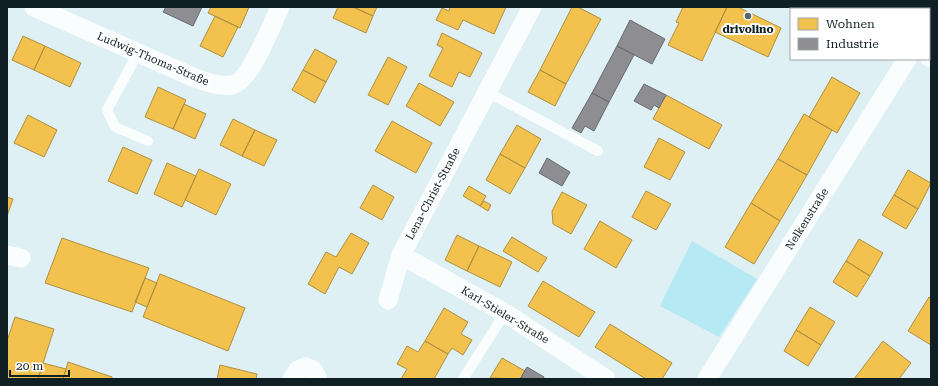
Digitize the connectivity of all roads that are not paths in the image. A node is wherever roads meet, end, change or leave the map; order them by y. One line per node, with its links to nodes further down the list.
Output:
1 (34, 7): 4 (street, Ludwig-Thoma-Straße)
2 (280, 7): 4 (street, Ludwig-Thoma-Straße)
3 (532, 7): 6 (street, Lena-Christ-Straße)
4 (138, 53): 7 (lane)
5 (907, 60): 16 (street, Nelkenstraße)
6 (487, 92): 8 (lane); 9 (street, Lena-Christ-Straße)
7 (148, 141)
8 (598, 151)
9 (401, 255): 10 (street, Lena-Christ-Straße); 11 (street, Karl-Stieler-Straße)
10 (388, 300)
11 (505, 313): 14 (lane); 15 (street, Karl-Stieler-Straße)
12 (292, 379): 13 (street)
13 (318, 379)
14 (463, 379)
15 (606, 379)
16 (707, 379)

